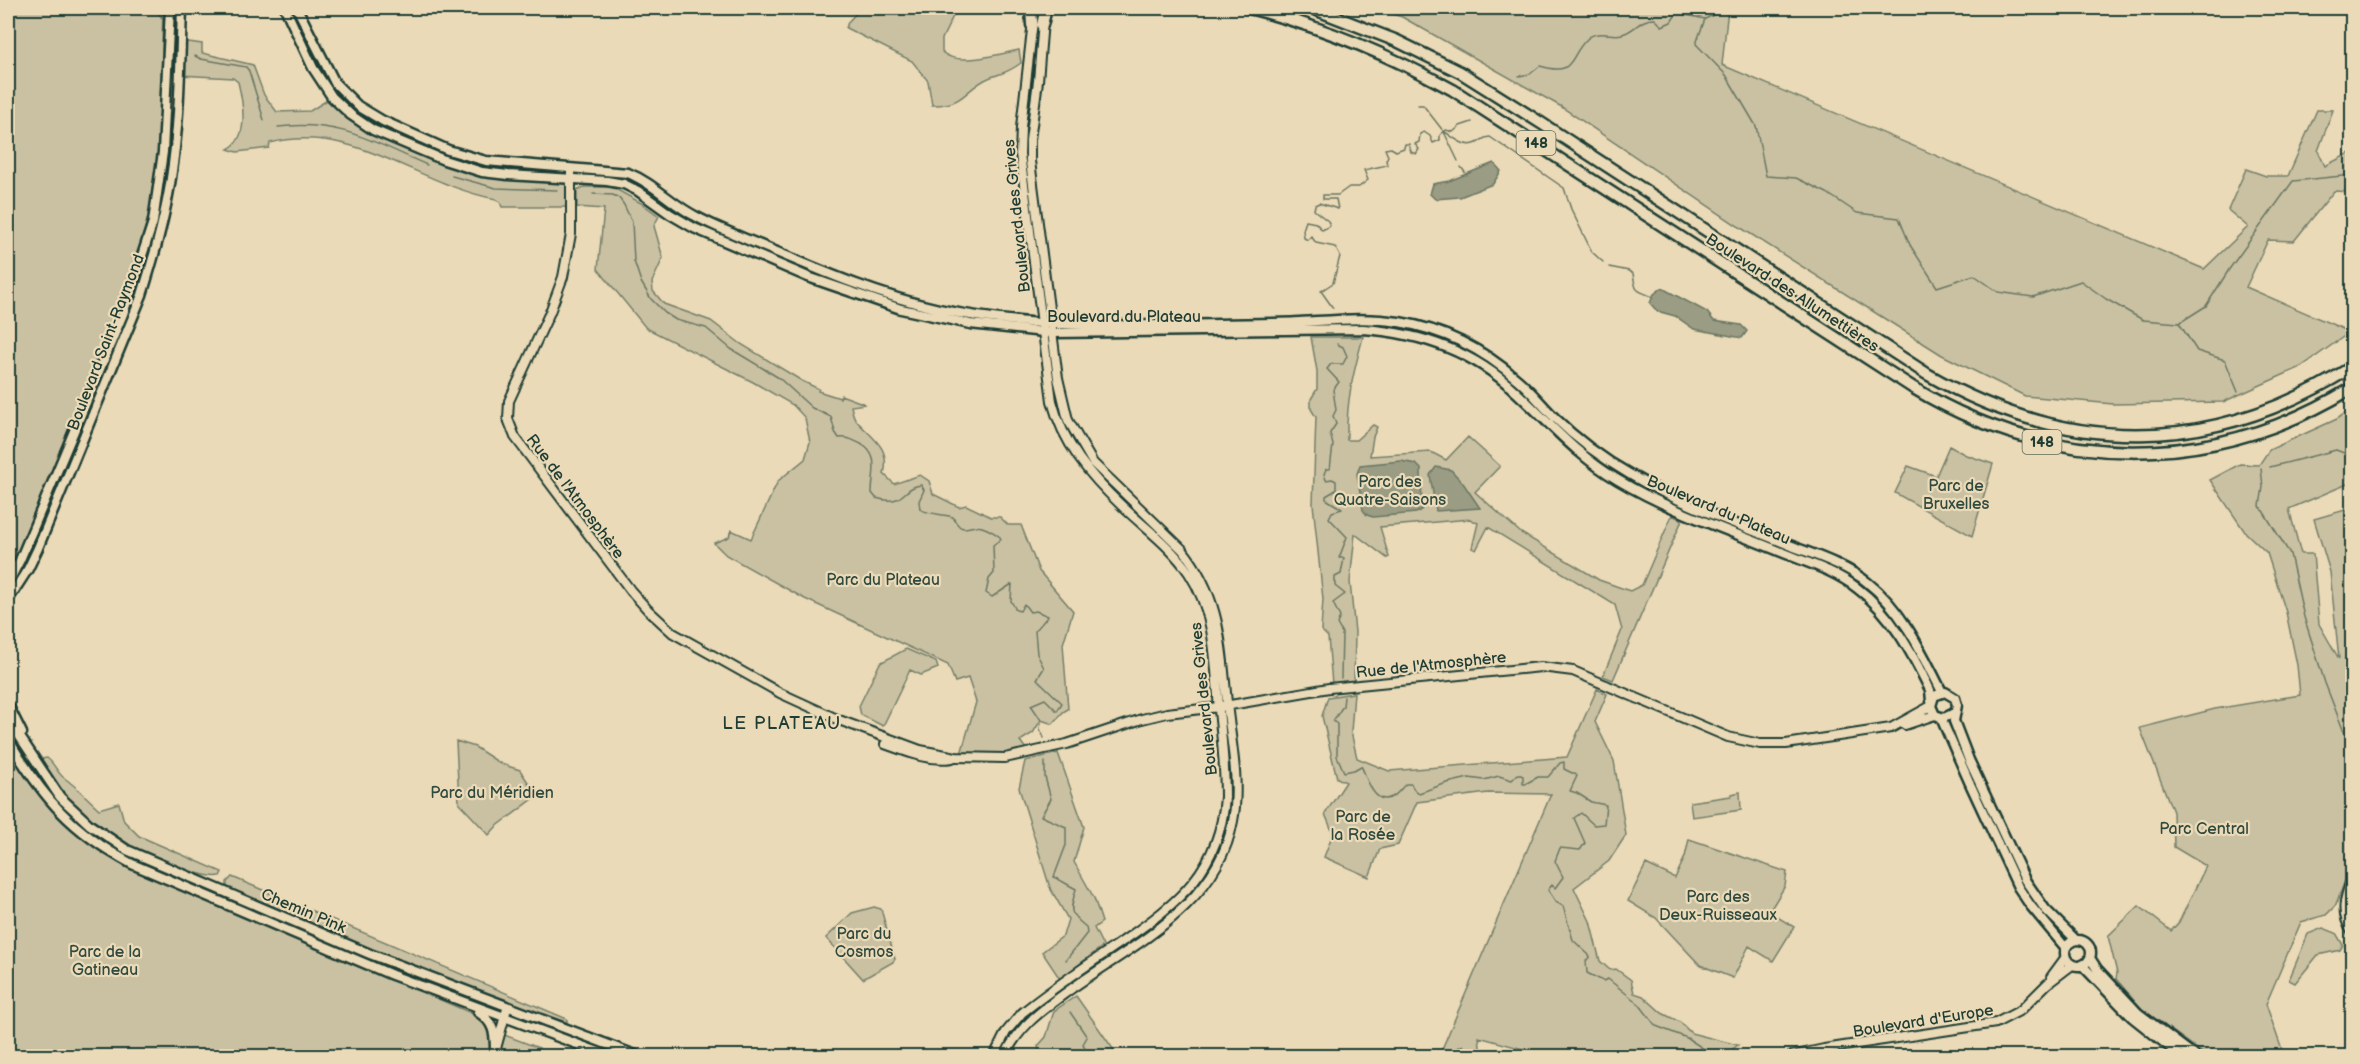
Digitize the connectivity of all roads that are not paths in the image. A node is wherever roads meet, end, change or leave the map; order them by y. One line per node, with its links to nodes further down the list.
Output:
1 (170, 8): 22 (main road, Boulevard Saint-Raymond)
2 (182, 8): 20 (main road, Boulevard Saint-Raymond)
3 (285, 8): 11 (main road, Boulevard du Plateau)
4 (297, 8): 10 (main road, Boulevard du Plateau)
5 (1032, 8): 9 (highway)
6 (1045, 8): 9 (highway)
7 (1249, 8): 13 (highway, Boulevard des Allumettières / 148)
8 (1312, 8): 12 (highway, Boulevard des Allumettières / 148)
9 (1037, 25): 14 (street, Boulevard des Grives); 15 (street, Boulevard des Grives)
10 (570, 167): 11 (street, Rue de l'Atmosphère); 14 (main road, Boulevard du Plateau)
11 (571, 178): 14 (main road, Boulevard du Plateau); 28 (street, Rue de l'Atmosphère)
12 (1770, 272): 13 (highway); 16 (highway, Boulevard des Allumettières / 148)
13 (1760, 288): 17 (highway, Boulevard des Allumettières / 148)
14 (1042, 328): 15 (main road, Boulevard du Plateau); 21 (street, Boulevard des Grives)
15 (1052, 328): 18 (main road, Boulevard du Plateau); 19 (main road, Boulevard du Plateau); 21 (street, Boulevard des Grives)
16 (2352, 367)
17 (2352, 388)
18 (1571, 432): 19 (main road); 25 (main road, Boulevard du Plateau)
19 (1564, 440): 26 (main road, Boulevard du Plateau)
20 (28, 569): 23 (main road, Boulevard Saint-Raymond); 24 (main road)
21 (1192, 570): 28 (street, Boulevard des Grives)
22 (8, 583)
23 (8, 600)
24 (8, 608)
25 (1942, 692): 26 (main road); 29 (main road)
26 (1931, 704): 30 (main road); 32 (street, Rue de l'Atmosphère)
27 (8, 705): 35 (main road)
28 (1223, 707): 32 (street, Rue de l'Atmosphère); 50 (street, Boulevard des Grives); 51 (street, Boulevard des Grives)
29 (1954, 713): 30 (main road); 39 (main road)
30 (1938, 717): 32 (street, Rue de l'Atmosphère); 40 (main road)
31 (8, 720): 35 (main road, Chemin Pink)
32 (1901, 724)
33 (8, 739): 36 (main road, Chemin Pink)
34 (8, 747): 36 (main road)
35 (34, 761): 45 (main road, Chemin Pink)
36 (27, 771): 44 (main road, Chemin Pink)
37 (2352, 879): 38 (street)
38 (2352, 932)
39 (2075, 939): 40 (main road); 41 (main road)
40 (2065, 947): 42 (main road)
41 (2090, 958): 43 (main road); 54 (main road)
42 (2069, 962): 43 (main road); 52 (street, Boulevard d'Europe)
43 (2082, 965): 53 (main road)
44 (392, 975): 46 (main road, Chemin Pink); 47 (main road)
45 (507, 1008): 46 (street); 49 (main road, Chemin Pink)
46 (504, 1018): 47 (street); 48 (main road, Chemin Pink)
47 (495, 1054)
48 (609, 1056)
49 (638, 1056)
50 (994, 1056)
51 (1005, 1056)
52 (1791, 1056)
53 (2181, 1056)
54 (2195, 1056)

